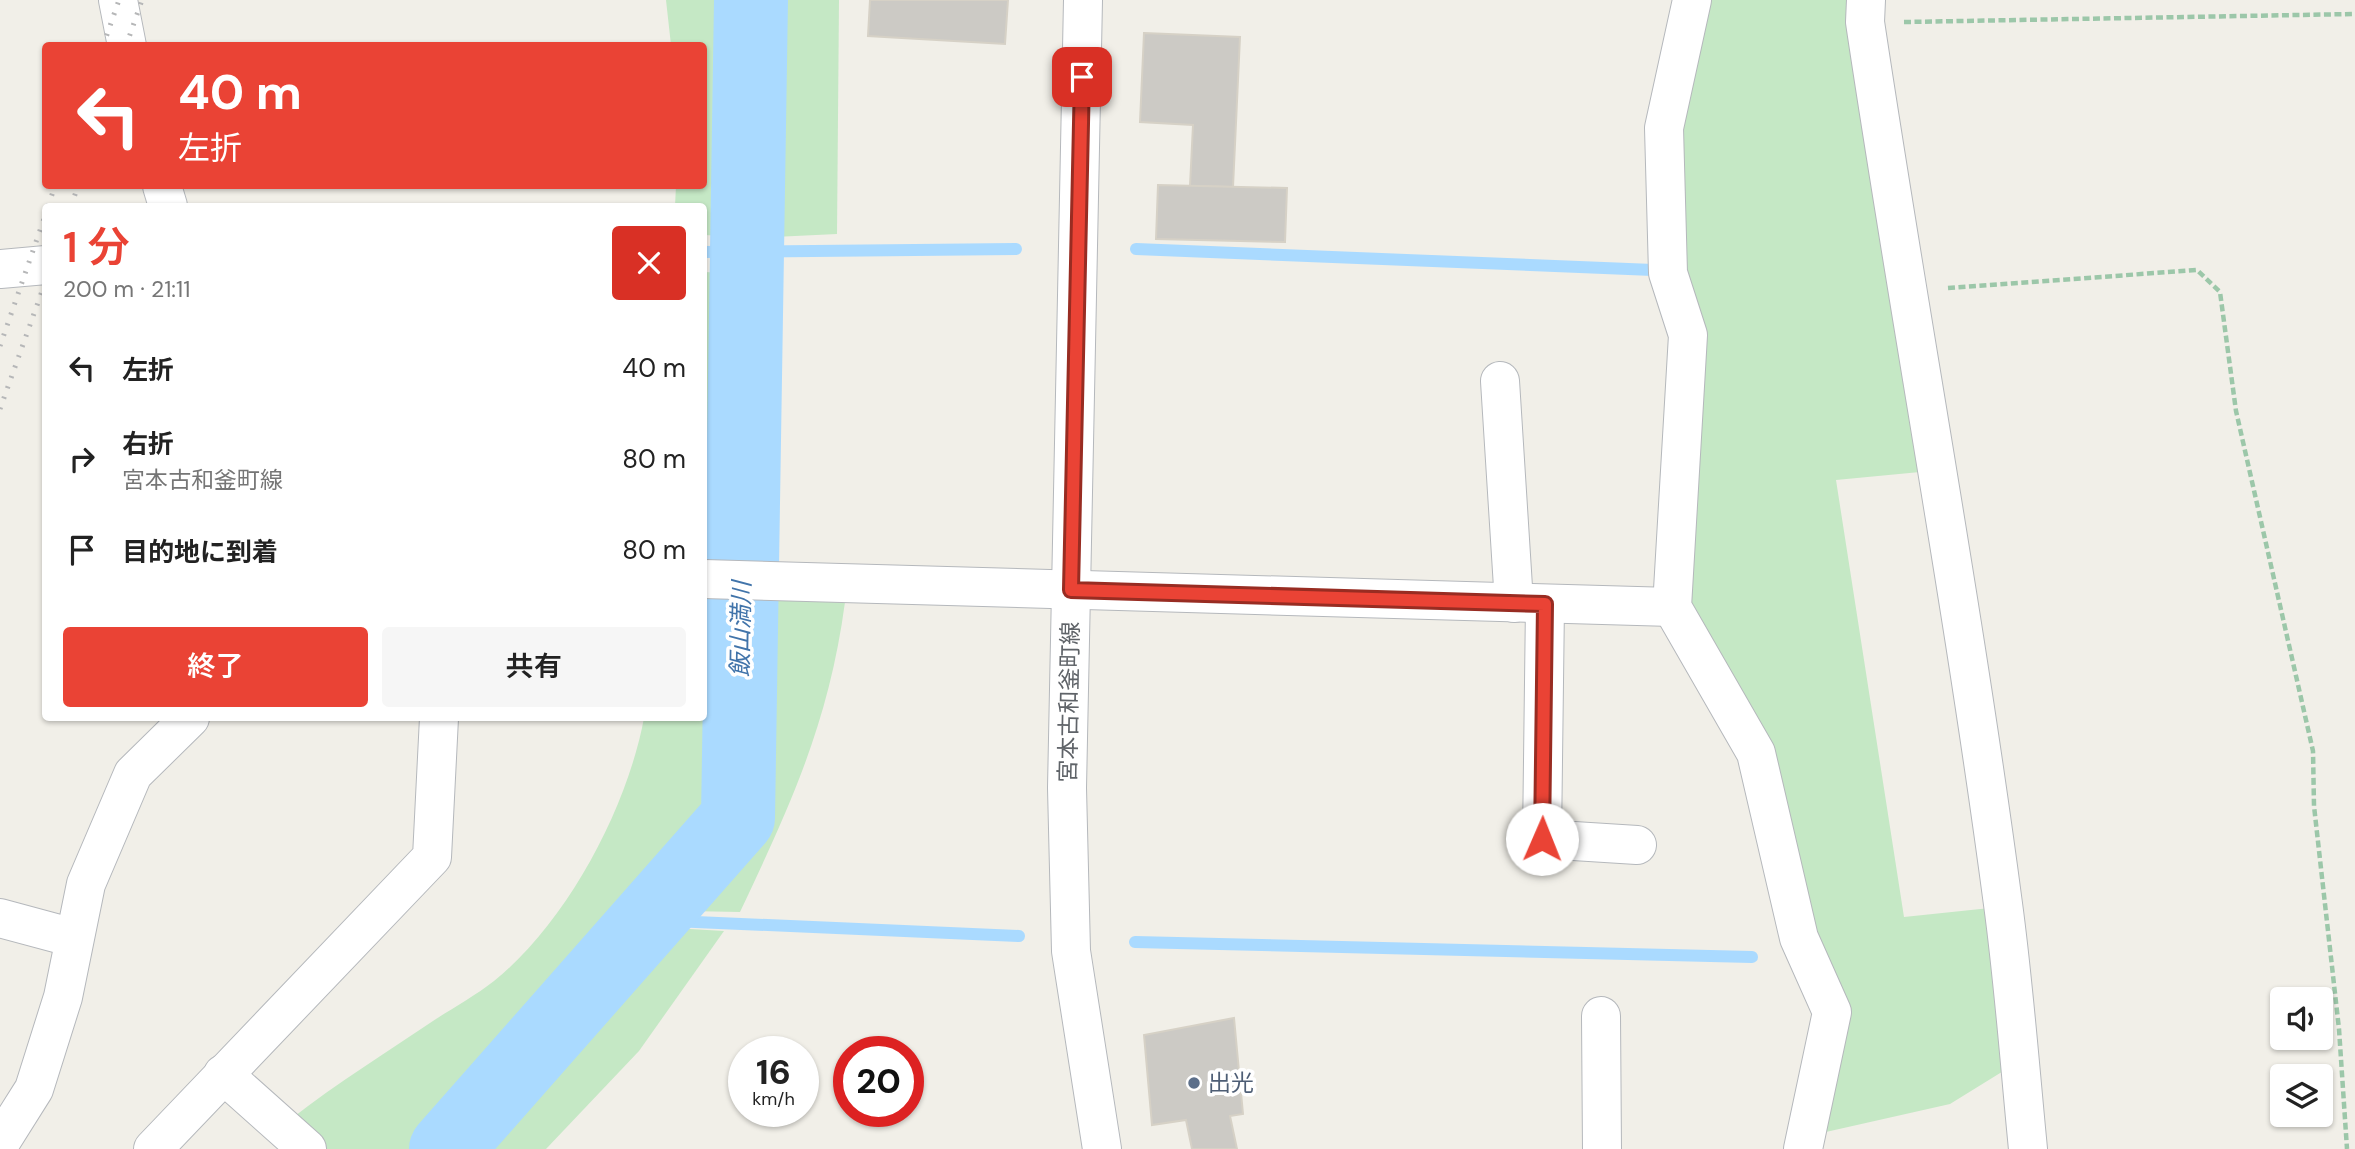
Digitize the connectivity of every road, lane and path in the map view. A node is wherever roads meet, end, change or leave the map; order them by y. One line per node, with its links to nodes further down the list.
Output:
1 (118, 0): 6 (street)
2 (1083, 0): 12 (street, 宮本古和釜町線)
3 (1692, 0): 14 (street)
4 (1865, 11): 5 (path); 9 (street)
5 (2355, 14)
6 (126, 42)
7 (42, 265): 8 (street)
8 (0, 269)
9 (1905, 292): 28 (street); 29 (path)
10 (1500, 381): 13 (street)
11 (711, 579): 12 (street)
12 (1071, 590): 13 (street); 25 (street, 宮本古和釜町線)
13 (1529, 603): 14 (street); 17 (street)
14 (1672, 607): 27 (street)
15 (187, 721): 19 (street)
16 (439, 721): 21 (street)
17 (1637, 845)
18 (0, 918): 19 (street)
19 (74, 938): 22 (street)
20 (1601, 1016): 26 (street)
21 (223, 1074): 23 (street); 24 (street)
22 (0, 1143)
23 (153, 1149)
24 (307, 1149)
25 (1102, 1149)
26 (1602, 1149)
27 (1803, 1149)
28 (2028, 1149)
29 (2347, 1149)

